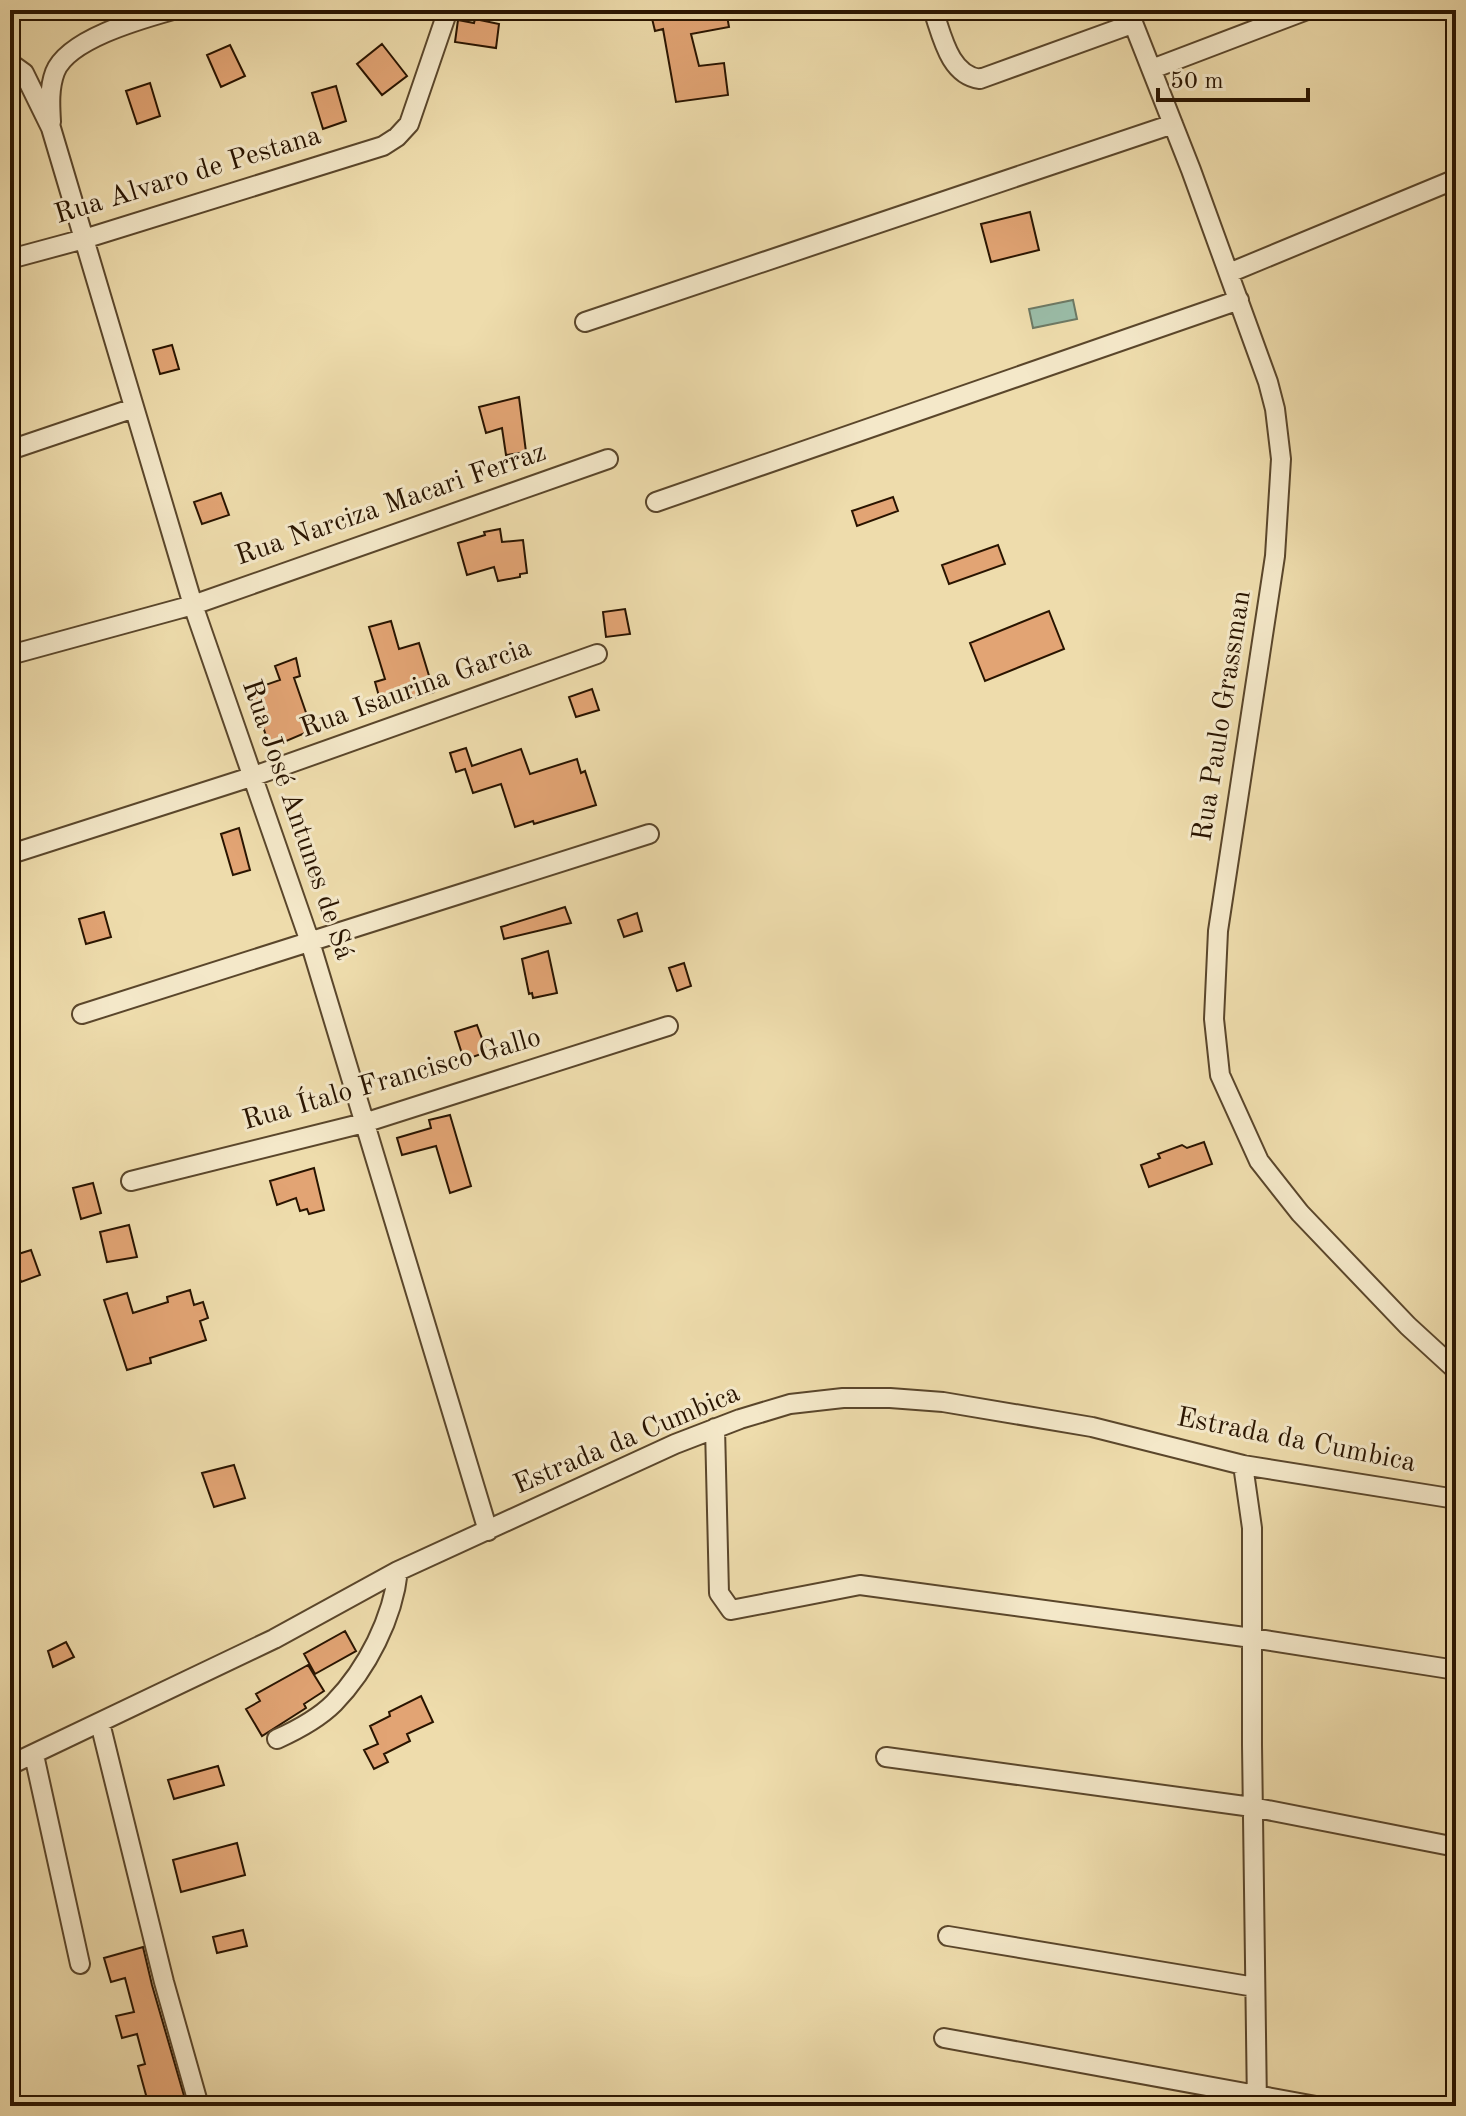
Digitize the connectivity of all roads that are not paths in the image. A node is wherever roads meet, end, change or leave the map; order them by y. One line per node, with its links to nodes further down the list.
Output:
1 (173, 10): 9 (street)
2 (448, 10): 11 (street, Rua Alvaro de Pestana)
3 (933, 10): 5 (street)
4 (1307, 10): 7 (street)
5 (1130, 17): 7 (street, Rua Paulo Grassman)
6 (10, 63): 9 (street)
7 (1152, 69): 8 (street, Rua Paulo Grassman)
8 (1173, 124): 13 (street, Rua Paulo Grassman); 15 (street)
9 (51, 128): 11 (street, Rua José Antunes de Sá)
10 (1456, 179): 13 (street)
11 (84, 239): 12 (street, Rua Alvaro de Pestana); 16 (street, Rua José Antunes de Sá)
12 (10, 259)
13 (1229, 273): 14 (street, Rua Paulo Grassman)
14 (1239, 300): 19 (street); 31 (street, Rua Paulo Grassman)
15 (585, 322)
16 (134, 408): 17 (street); 20 (street, Rua José Antunes de Sá)
17 (10, 450)
18 (608, 459): 20 (street, Rua Narciza Macari Ferraz)
19 (656, 502)
20 (193, 605): 22 (street, Rua Narciza Macari Ferraz); 23 (street, Rua José Antunes de Sá)
21 (597, 654): 23 (street, Rua Isaurina Garcia)
22 (10, 655)
23 (254, 776): 25 (street, Rua Isaurina Garcia); 26 (street, Rua José Antunes de Sá)
24 (649, 834): 26 (street)
25 (11, 854)
26 (310, 942): 27 (street); 29 (street, Rua José Antunes de Sá)
27 (82, 1014)
28 (668, 1026): 29 (street, Rua Ítalo Francisco Gallo)
29 (364, 1123): 30 (street, Rua Ítalo Francisco Gallo); 35 (street, Rua José Antunes de Sá)
30 (131, 1181)
31 (1456, 1370)
32 (715, 1428): 33 (street, Estrada da Cumbica); 35 (street, Estrada da Cumbica); 37 (street)
33 (1243, 1465): 34 (street, Estrada da Cumbica); 37 (street)
34 (1456, 1499)
35 (488, 1531): 36 (street, Estrada da Cumbica)
36 (398, 1571): 39 (street, Estrada da Cumbica); 40 (street)
37 (1252, 1638): 38 (street); 44 (street)
38 (1456, 1670)
39 (100, 1723): 41 (street, Estrada da Cumbica); 51 (street)
40 (277, 1739)
41 (34, 1755): 43 (street, Estrada da Cumbica); 47 (street)
42 (886, 1757): 44 (street)
43 (10, 1765)
44 (1252, 1807): 45 (street); 48 (street)
45 (1456, 1847)
46 (948, 1936): 48 (street)
47 (80, 1964)
48 (1255, 1987): 50 (street)
49 (944, 2038): 50 (street)
50 (1257, 2100): 52 (street)
51 (199, 2106)
52 (1316, 2106)

